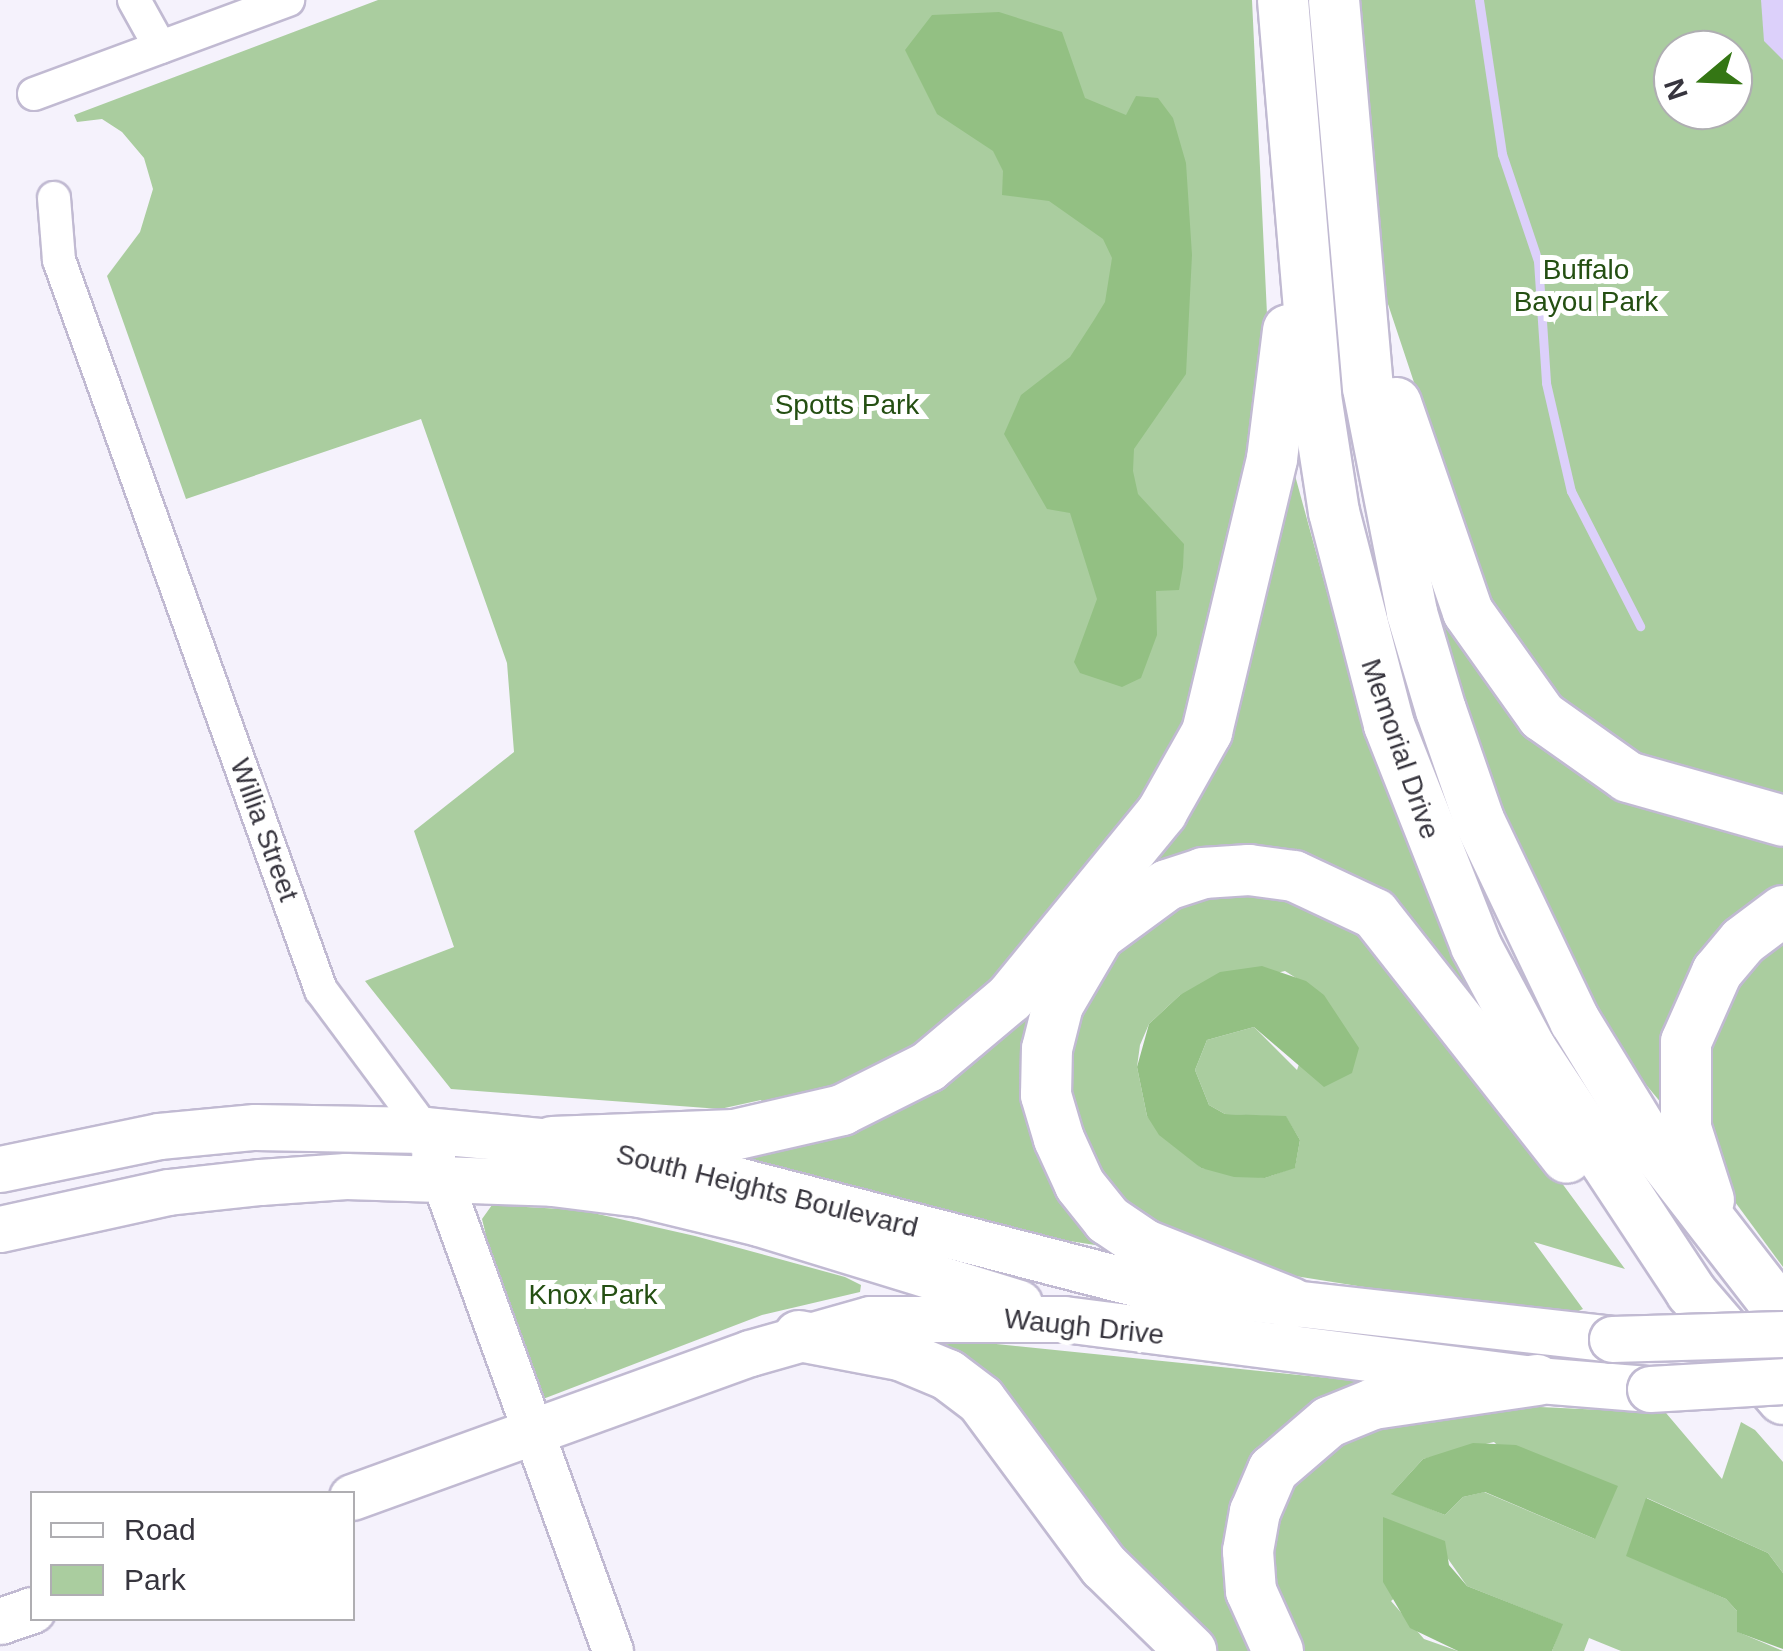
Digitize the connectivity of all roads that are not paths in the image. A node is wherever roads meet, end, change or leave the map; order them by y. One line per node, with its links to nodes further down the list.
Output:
1 (134, 0): 5 (street)
2 (288, 0): 5 (street)
3 (1283, 0): 8 (main road, Memorial Drive)
4 (1334, 0): 9 (main road, Memorial Drive)
5 (160, 47): 6 (street)
6 (34, 94)
7 (54, 198): 12 (street, Willia Street)
8 (1300, 210): 13 (main road); 18 (main road, Memorial Drive)
9 (1354, 269): 10 (main road); 17 (main road, Memorial Drive)
10 (1783, 821)
11 (1783, 911): 17 (main road)
12 (425, 1130): 13 (main road, South Heights Boulevard); 14 (main road, South Heights Boulevard); 15 (street, Willia Street)
13 (552, 1142): 19 (main road, South Heights Boulevard)
14 (5, 1168): 16 (main road)
15 (441, 1177): 16 (main road, South Heights Boulevard); 21 (main road, South Heights Boulevard); 27 (street, Willia Street)
16 (12, 1226)
17 (1723, 1242): 20 (main road, Memorial Drive)
18 (1690, 1292): 19 (main road); 26 (main road, Memorial Drive)
19 (1291, 1303): 22 (main road, bridge)
20 (1783, 1314)
21 (1064, 1319): 23 (main road, Waugh Drive); 24 (main road, Waugh Drive)
22 (1783, 1334)
23 (799, 1336): 27 (main road, Waugh Drive); 32 (main road)
24 (1537, 1380): 25 (main road, Waugh Drive, bridge); 33 (main road)
25 (1783, 1381)
26 (1783, 1399)
27 (534, 1434): 28 (main road, Waugh Drive); 31 (street, Willia Street)
28 (355, 1496)
29 (30, 1611): 30 (main road)
30 (0, 1621)
31 (613, 1651)
32 (1191, 1651)
33 (1278, 1651)

